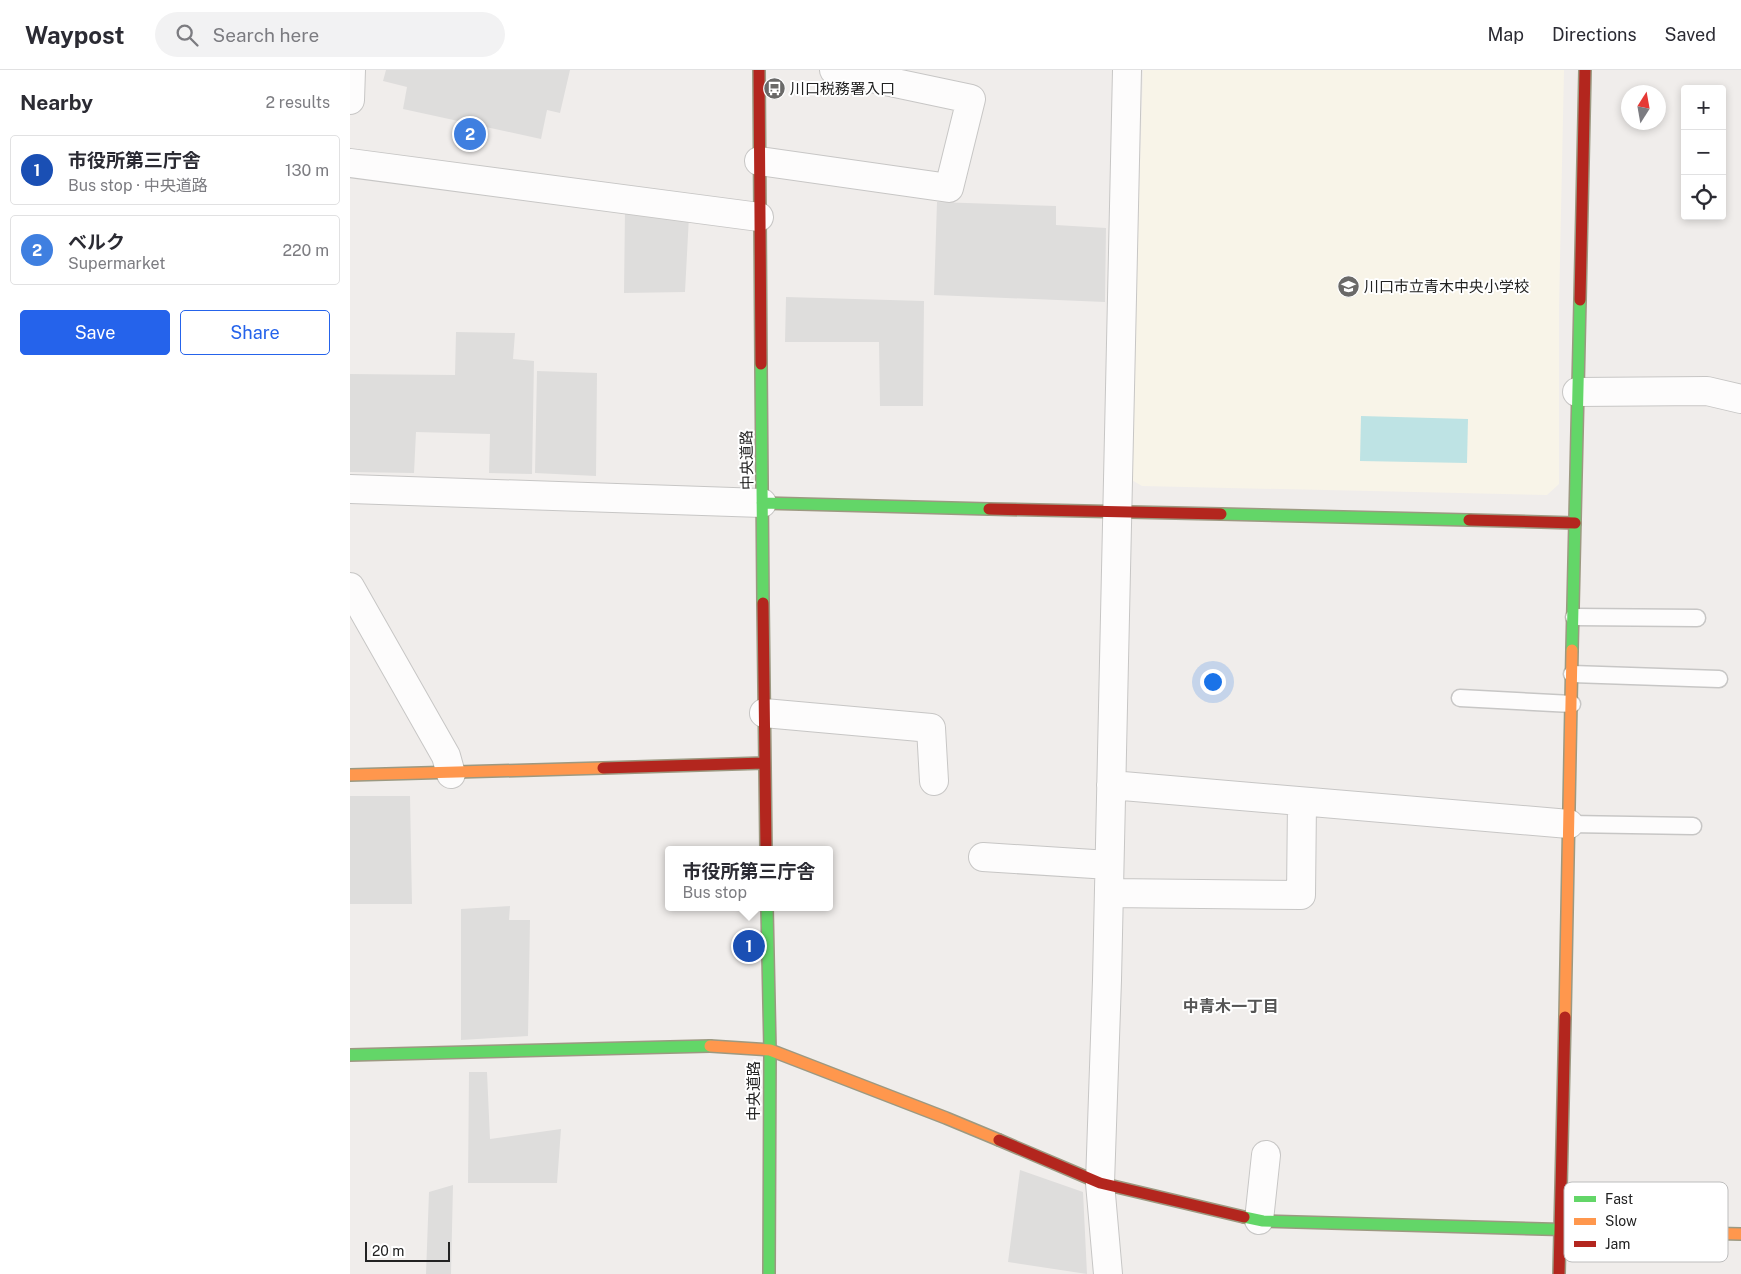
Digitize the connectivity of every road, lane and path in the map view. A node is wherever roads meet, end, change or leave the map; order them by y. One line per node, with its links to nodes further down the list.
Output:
1 (351, 70): 6 (street)
2 (759, 70): 7 (street, 中央道路)
3 (834, 70): 7 (street)
4 (1127, 70): 14 (street)
5 (1585, 70): 10 (street)
6 (350, 100)
7 (759, 161): 9 (street, 中央道路)
8 (350, 163): 9 (street)
9 (759, 217): 13 (street, 中央道路)
10 (1578, 392): 11 (street); 15 (street)
11 (1741, 399)
12 (350, 489): 13 (street)
13 (762, 503): 14 (street); 23 (street, 中央道路)
14 (1118, 513): 15 (street); 28 (street)
15 (1575, 523): 17 (street)
16 (350, 588): 25 (street)
17 (1574, 617): 18 (lane); 19 (street)
18 (1697, 618)
19 (1572, 674): 20 (lane); 22 (street)
20 (1719, 679)
21 (1460, 698): 22 (lane)
22 (1572, 704): 30 (street)
23 (764, 713): 24 (street, 中央道路); 27 (street)
24 (765, 763): 25 (street); 32 (street, 中央道路)
25 (451, 774): 26 (street)
26 (350, 775)
27 (934, 781)
28 (1112, 785): 29 (street); 34 (street)
29 (1302, 802): 30 (street); 35 (street)
30 (1569, 824): 31 (lane); 42 (street)
31 (1693, 826)
32 (766, 846)
33 (984, 857): 34 (street)
34 (1110, 865): 35 (street)
35 (1109, 893): 40 (street)
36 (767, 911): 37 (street, 中央道路)
37 (770, 1050): 38 (street); 40 (street); 46 (street, 中央道路)
38 (350, 1055)
39 (1266, 1155): 41 (street)
40 (1100, 1183): 41 (street); 47 (street)
41 (1259, 1220): 42 (street)
42 (1560, 1229): 43 (street); 48 (street)
43 (1564, 1229)
44 (1728, 1234): 45 (street)
45 (1741, 1234)
46 (769, 1274)
47 (1108, 1274)
48 (1559, 1274)

